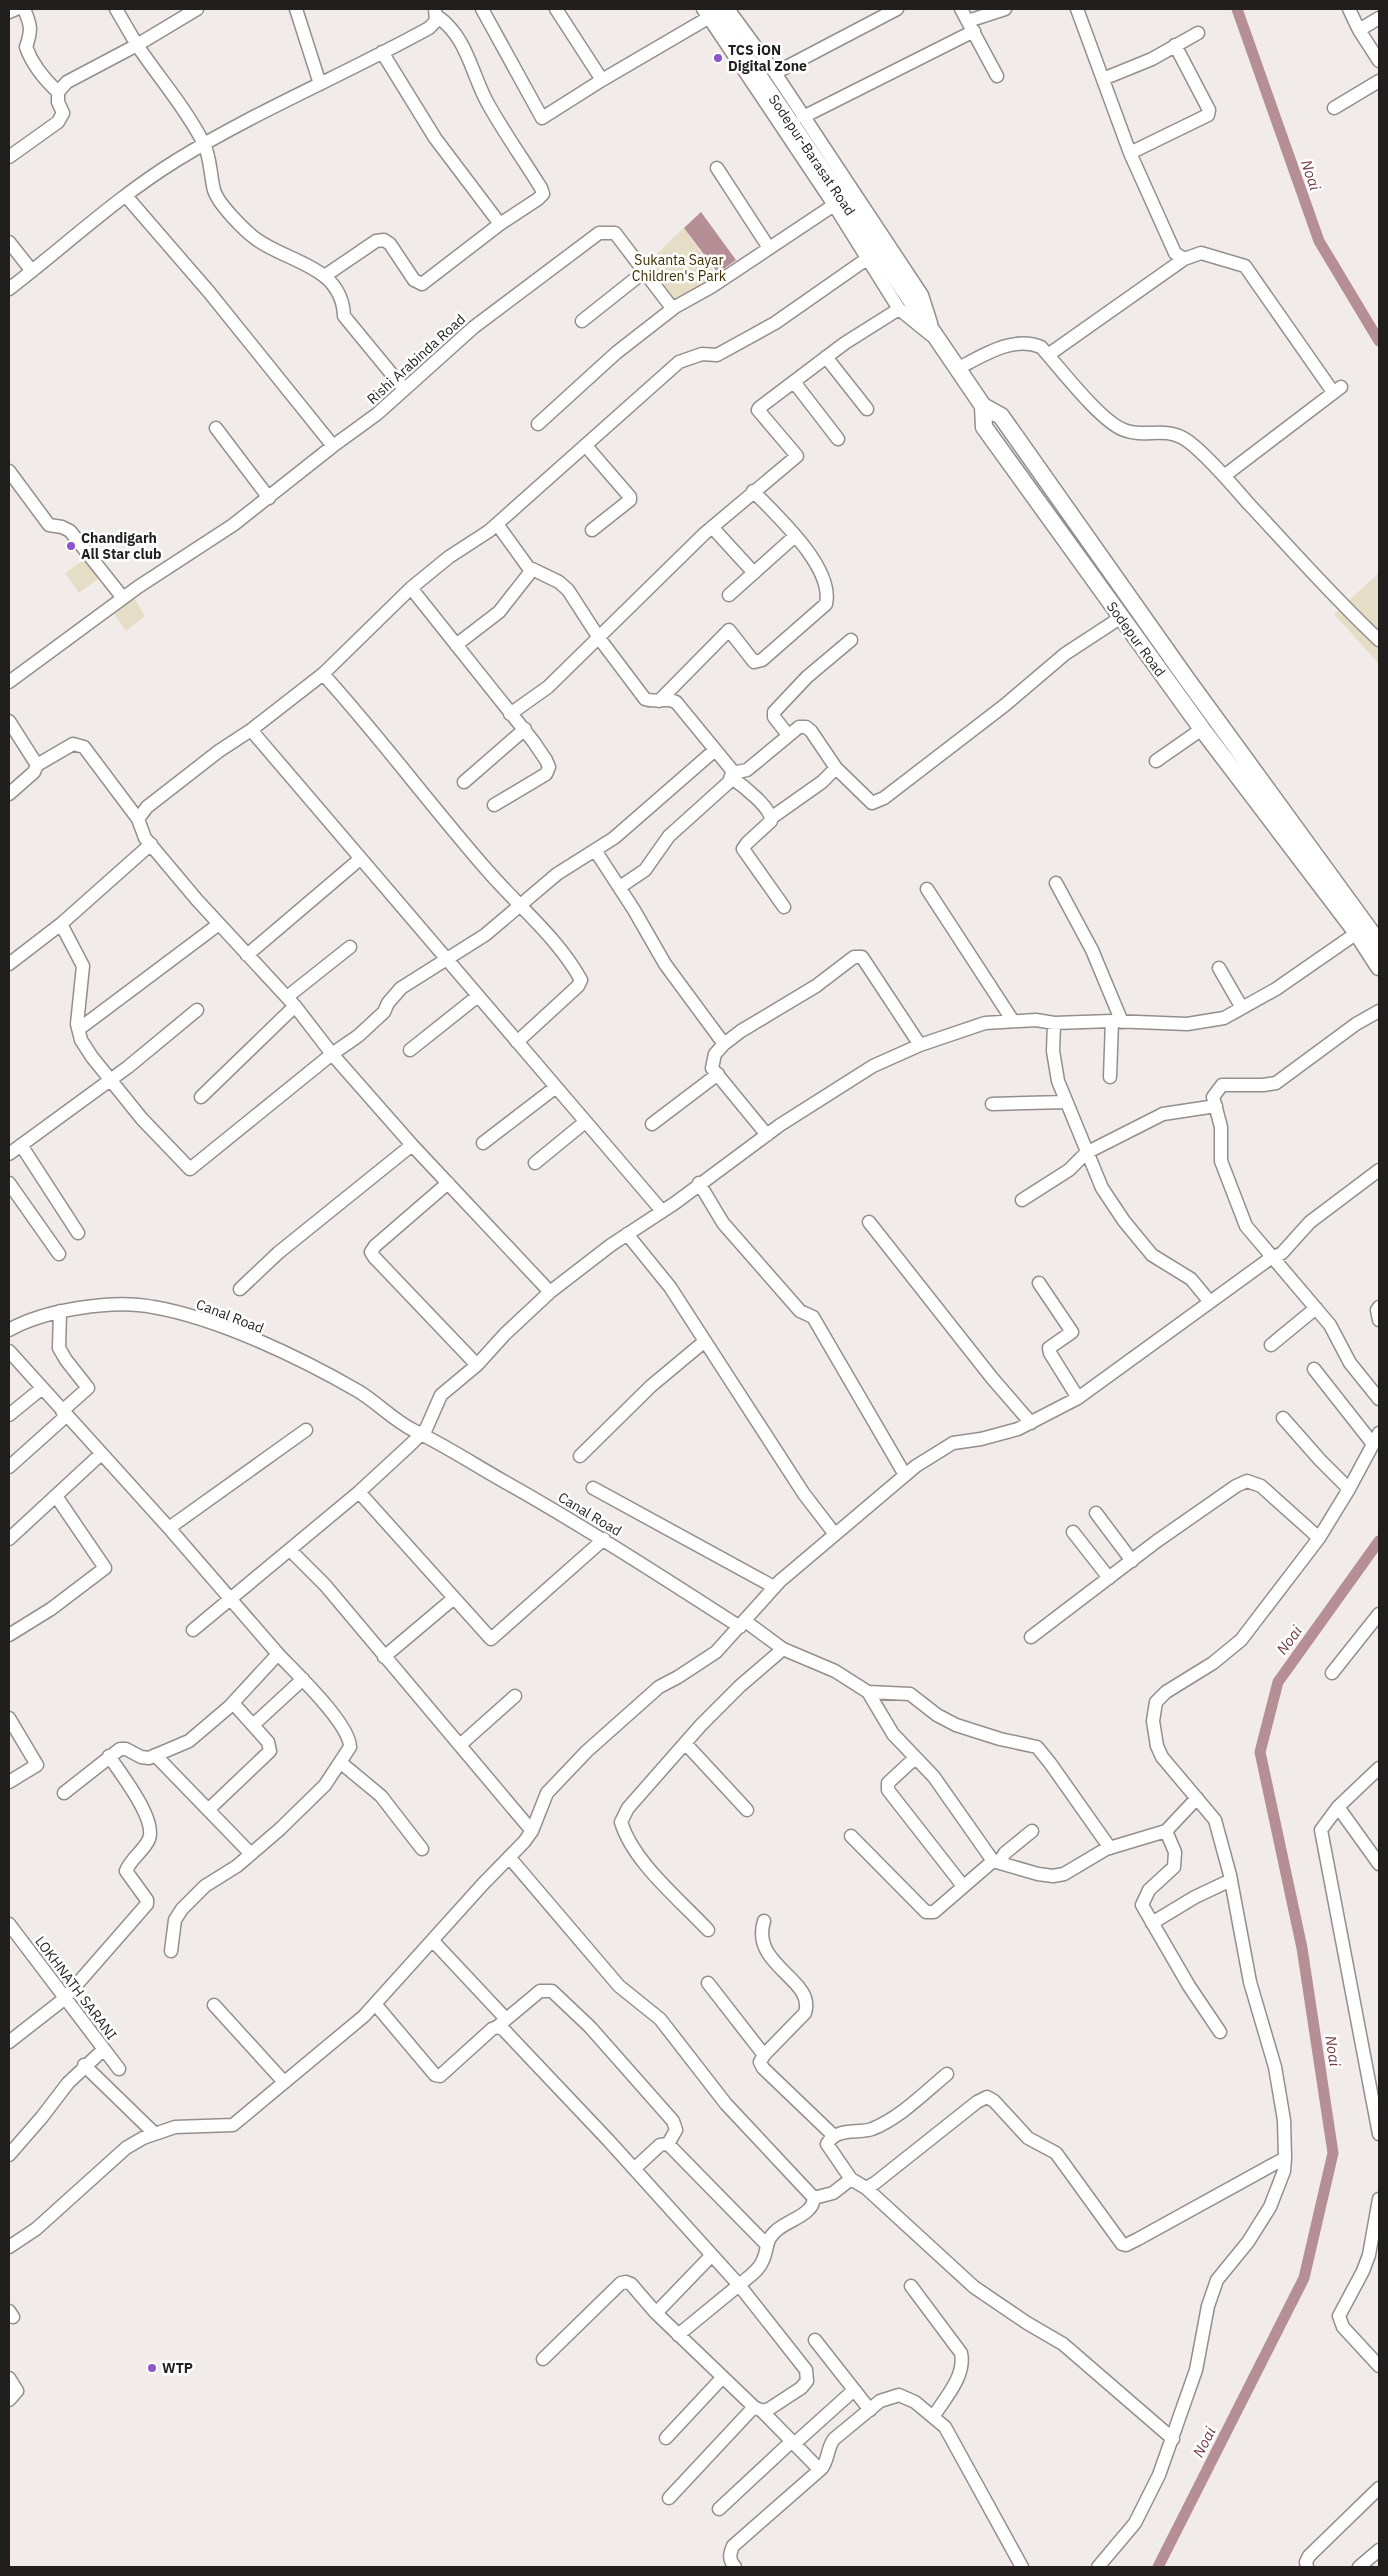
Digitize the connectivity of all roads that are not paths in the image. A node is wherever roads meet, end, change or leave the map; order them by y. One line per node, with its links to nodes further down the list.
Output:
1 (24, 9): 29 (street)
2 (116, 9): 19 (street)
3 (197, 9): 19 (street)
4 (296, 9): 28 (street)
5 (482, 9): 26 (street)
6 (556, 9): 26 (street)
7 (728, 9): 23 (street)
8 (897, 9): 23 (street)
9 (961, 9): 16 (street)
10 (1005, 9): 16 (street)
11 (1077, 9): 25 (street)
12 (1349, 9): 17 (street)
13 (708, 12): 26 (street); 37 (street); 47 (main road, Sodepur-Barasat Road)
14 (436, 13): 21 (street); 38 (street)
15 (1379, 18): 17 (street)
16 (971, 26): 24 (street); 31 (street)
17 (1358, 30): 22 (street)
18 (1198, 33): 20 (street)
19 (137, 45): 29 (street); 32 (street)
20 (1175, 45): 25 (street); 34 (street)
21 (382, 52): 28 (street); 38 (street)
22 (1379, 61)
23 (775, 74): 31 (street)
24 (997, 76)
25 (1103, 79): 34 (street)
26 (602, 80)
27 (1379, 81): 30 (street)
28 (320, 84): 32 (street)
29 (58, 92): 33 (street)
30 (1334, 108)
31 (803, 117): 50 (street)
32 (205, 145): 36 (street); 45 (street)
33 (10, 152)
34 (1130, 153): 42 (street)
35 (717, 168): 40 (street)
36 (126, 196): 43 (street); 61 (street)
37 (834, 205): 40 (street); 41 (street)
38 (500, 224): 45 (street)
39 (9, 242): 43 (street)
40 (769, 248): 48 (street)
41 (868, 258): 47 (street); 62 (street)
42 (1184, 259): 51 (street); 64 (street)
43 (32, 271): 46 (street)
44 (645, 271): 48 (street, Rishi Arabinda Road); 49 (street); 55 (street, Rishi Arabinda Road)
45 (326, 275): 55 (street)
46 (9, 289)
47 (905, 305): 50 (main road, Sodepur Road); 52 (street)
48 (675, 307): 58 (street)
49 (582, 320)
50 (936, 339): 53 (main road, Sodepur Road)
51 (1048, 355): 53 (street); 64 (street)
52 (826, 357): 54 (street); 57 (street)
53 (957, 369): 56 (main road, Sodepur Road)
54 (794, 382): 60 (street); 65 (street)
55 (404, 389): 61 (street, Rishi Arabinda Road)
56 (983, 406): 76 (main road, Sodepur Road); 110 (main road)
57 (867, 409)
58 (538, 424)
59 (216, 428): 66 (street)
60 (838, 439)
61 (333, 446): 66 (street, Rishi Arabinda Road)
62 (586, 446): 67 (street); 69 (street)
63 (9, 471): 75 (street)
64 (1224, 476): 79 (street)
65 (753, 492): 68 (street); 70 (street)
66 (269, 498): 75 (street, Rishi Arabinda Road)
67 (497, 524): 71 (street); 73 (street)
68 (712, 527): 72 (street); 77 (street)
69 (592, 530)
70 (795, 536): 72 (street); 83 (street)
71 (532, 570): 77 (street); 80 (street)
72 (754, 573): 74 (street)
73 (411, 588): 80 (street); 81 (street)
74 (729, 595)
75 (123, 598): 82 (street, Rishi Arabinda Road)
76 (1120, 618): 88 (main road, Sodepur Road); 93 (street)
77 (599, 638): 83 (street); 84 (street)
78 (851, 640): 89 (street)
79 (1379, 640)
80 (456, 645): 84 (street)
81 (323, 674): 86 (street); 106 (street)
82 (9, 682)
83 (659, 700): 90 (street)
84 (510, 714): 87 (street)
85 (9, 721): 92 (street)
86 (251, 730): 98 (street); 102 (street)
87 (525, 730): 95 (street); 97 (street)
88 (1202, 730): 91 (street); 110 (main road, Sodepur Road)
89 (788, 735): 93 (street); 94 (street)
90 (715, 750): 94 (street); 101 (street)
91 (1156, 761)
92 (37, 765): 96 (street); 98 (street)
93 (836, 768): 99 (street)
94 (732, 775): 99 (street); 104 (street)
95 (464, 782)
96 (9, 794)
97 (494, 805)
98 (138, 818): 100 (street)
99 (771, 818): 107 (street)
100 (151, 844): 108 (street); 109 (street)
101 (595, 850): 104 (street); 106 (street)
102 (360, 859): 113 (street); 114 (street)
103 (1056, 883): 124 (street)
104 (620, 887): 128 (street)
105 (927, 889): 123 (street)
106 (521, 906): 114 (street); 127 (street)
107 (784, 907)
108 (61, 924): 115 (street); 126 (street)
109 (219, 924): 113 (street); 126 (street)
110 (1362, 930): 111 (main road); 116 (main road, Sodepur Road); 120 (street)
111 (1379, 943)
112 (350, 947): 119 (street)
113 (247, 955): 119 (street)
114 (446, 960): 118 (street); 131 (street)
115 (9, 964)
116 (1379, 967)
117 (1219, 968): 120 (street)
118 (478, 996): 127 (street); 130 (street)
119 (291, 1002): 131 (street); 136 (street)
120 (1242, 1008): 124 (street)
121 (197, 1010): 134 (street)
122 (1379, 1011): 139 (street)
123 (1013, 1021): 125 (street); 129 (street)
124 (1117, 1021): 125 (street); 133 (street)
125 (1054, 1023): 137 (street)
126 (78, 1029): 134 (street)
127 (517, 1042): 135 (street)
128 (724, 1044): 129 (street); 132 (street)
129 (920, 1045): 142 (street)
130 (410, 1050)
131 (332, 1054): 134 (street); 144 (street)
132 (718, 1074): 141 (street); 142 (street)
133 (1110, 1077)
134 (110, 1080): 145 (street)
135 (556, 1087): 140 (street); 143 (street)
136 (201, 1097)
137 (1066, 1102): 138 (street); 146 (street)
138 (992, 1104)
139 (1216, 1106): 146 (street); 159 (street)
140 (585, 1122): 148 (street); 154 (street)
141 (652, 1124)
142 (767, 1135): 152 (street)
143 (483, 1143)
144 (412, 1144): 151 (street); 161 (street)
145 (21, 1145): 147 (street); 156 (street)
146 (1086, 1153): 153 (street); 163 (street)
147 (9, 1154)
148 (534, 1163)
149 (1379, 1170): 159 (street)
150 (9, 1183): 158 (street)
151 (448, 1183): 162 (street); 172 (street)
152 (699, 1183): 154 (street); 187 (street)
153 (1022, 1200)
154 (662, 1212): 157 (street)
155 (869, 1222): 180 (street)
156 (78, 1233)
157 (627, 1234): 162 (street); 169 (street)
158 (59, 1254)
159 (1273, 1257): 163 (street); 165 (street)
160 (1039, 1283): 175 (street)
161 (240, 1289)
162 (550, 1292): 172 (street)
163 (1210, 1302): 175 (street)
164 (1379, 1307): 167 (street)
165 (1316, 1308): 170 (street); 176 (street)
166 (60, 1311): 168 (street, Canal Road); 177 (street); 182 (street, Canal Road)
167 (1379, 1320)
168 (9, 1330)
169 (705, 1341): 185 (street); 195 (street)
170 (1271, 1345)
171 (9, 1351): 174 (street)
172 (477, 1365): 182 (street)
173 (1314, 1369): 183 (street)
174 (41, 1388): 177 (street); 178 (street)
175 (1078, 1398): 180 (street)
176 (1379, 1399)
177 (64, 1414): 184 (street); 186 (street)
178 (9, 1415)
179 (1283, 1418): 189 (street)
180 (1032, 1422): 187 (street)
181 (306, 1430): 193 (street)
182 (422, 1434): 190 (street); 198 (street, Canal Road)
183 (1376, 1438): 189 (street)
184 (101, 1454): 191 (street); 193 (street)
185 (580, 1456)
186 (9, 1467)
187 (905, 1475): 195 (street)
188 (594, 1488): 202 (street)
189 (1349, 1489): 196 (street)
190 (359, 1492): 199 (street); 204 (street)
191 (56, 1496): 197 (street); 208 (street)
192 (1096, 1513): 200 (street)
193 (170, 1528): 203 (street)
194 (1073, 1532): 201 (street)
195 (834, 1533): 202 (street)
196 (1318, 1538): 200 (street); 229 (street)
197 (9, 1539)
198 (604, 1539): 204 (street); 206 (street, Canal Road)
199 (290, 1550): 203 (street); 212 (street)
200 (1132, 1561): 201 (street)
201 (1109, 1578): 209 (street)
202 (770, 1592): 206 (street)
203 (231, 1598): 207 (street); 211 (street)
204 (454, 1598): 212 (street)
205 (1379, 1614): 213 (street)
206 (742, 1624): 210 (street, Canal Road); 233 (street)
207 (192, 1630)
208 (9, 1635)
209 (1031, 1637)
210 (783, 1649): 215 (street, Canal Road); 220 (street)
211 (278, 1654): 214 (street); 217 (street)
212 (384, 1657): 221 (street)
213 (1332, 1673)
214 (303, 1679): 219 (street); 225 (street)
215 (868, 1692): 224 (street); 237 (street)
216 (515, 1696): 221 (street)
217 (233, 1703): 219 (street); 222 (street)
218 (9, 1718): 227 (street)
219 (253, 1725): 231 (street)
220 (685, 1743): 232 (street); 248 (street)
221 (460, 1745): 233 (street)
222 (155, 1754): 223 (street); 231 (street)
223 (109, 1756): 228 (street); 252 (street)
224 (915, 1758): 241 (street); 244 (street)
225 (340, 1762): 238 (street); 239 (street)
226 (1379, 1768): 230 (street)
227 (9, 1782)
228 (64, 1793)
229 (1197, 1798): 235 (street); 243 (street)
230 (1338, 1807): 242 (street); 262 (street)
231 (208, 1810): 239 (street)
232 (747, 1810)
233 (532, 1831): 240 (street)
234 (1032, 1831): 241 (street)
235 (1166, 1831): 237 (street); 246 (street)
236 (851, 1836): 244 (street)
237 (1110, 1848): 241 (street)
238 (422, 1849)
239 (251, 1854): 250 (street)
240 (509, 1857): 249 (street); 274 (street)
241 (996, 1861): 244 (street)
242 (1379, 1864)
243 (1231, 1880): 246 (street); 270 (street)
244 (963, 1886)
245 (764, 1921): 259 (street)
246 (1152, 1923): 256 (street)
247 (9, 1924): 252 (street, LOKHNATH SARANI)
248 (708, 1930)
249 (432, 1941): 254 (street); 255 (street)
250 (171, 1952)
251 (708, 1983): 259 (street)
252 (64, 1999): 257 (street); 258 (street, LOKHNATH SARANI)
253 (214, 2005): 264 (street)
254 (376, 2005): 255 (street); 264 (street)
255 (502, 2023): 268 (street); 271 (street)
256 (1220, 2032)
257 (9, 2042)
258 (103, 2050): 260 (street); 261 (street, LOKHNATH SARANI)
259 (764, 2055): 267 (street)
260 (84, 2065): 265 (street); 269 (street)
261 (119, 2069)
262 (1374, 2071): 266 (street)
263 (946, 2074): 267 (street)
264 (284, 2082): 265 (street)
265 (154, 2133): 277 (street)
266 (1379, 2134)
267 (834, 2136): 272 (street)
268 (668, 2144): 271 (street); 276 (street)
269 (9, 2155)
270 (1285, 2158): 273 (street); 294 (street)
271 (634, 2169): 278 (street)
272 (851, 2179): 273 (street); 274 (street)
273 (866, 2188): 294 (street)
274 (814, 2198): 276 (street)
275 (1379, 2199): 285 (street)
276 (765, 2243): 279 (street)
277 (9, 2247)
278 (712, 2255): 279 (street); 281 (street)
279 (739, 2285): 282 (street); 290 (street)
280 (912, 2286): 292 (street)
281 (656, 2313): 282 (street); 284 (street)
282 (678, 2335): 287 (street)
283 (815, 2340): 288 (street)
284 (543, 2359)
285 (1379, 2366)
286 (9, 2378): 289 (street)
287 (722, 2378): 290 (street); 293 (street)
288 (854, 2390): 291 (street); 295 (street)
289 (9, 2400)
290 (758, 2409): 295 (street); 298 (street)
291 (870, 2410): 292 (street); 296 (street)
292 (933, 2417): 302 (street)
293 (666, 2438)
294 (1173, 2439): 303 (street)
295 (793, 2442): 296 (street); 299 (street)
296 (820, 2470): 301 (street)
297 (1379, 2488): 304 (street)
298 (669, 2498)
299 (719, 2509)
300 (1379, 2550): 305 (street)
301 (736, 2567)
302 (1022, 2567)
303 (1098, 2567)
304 (1307, 2567)
305 (1359, 2567)

